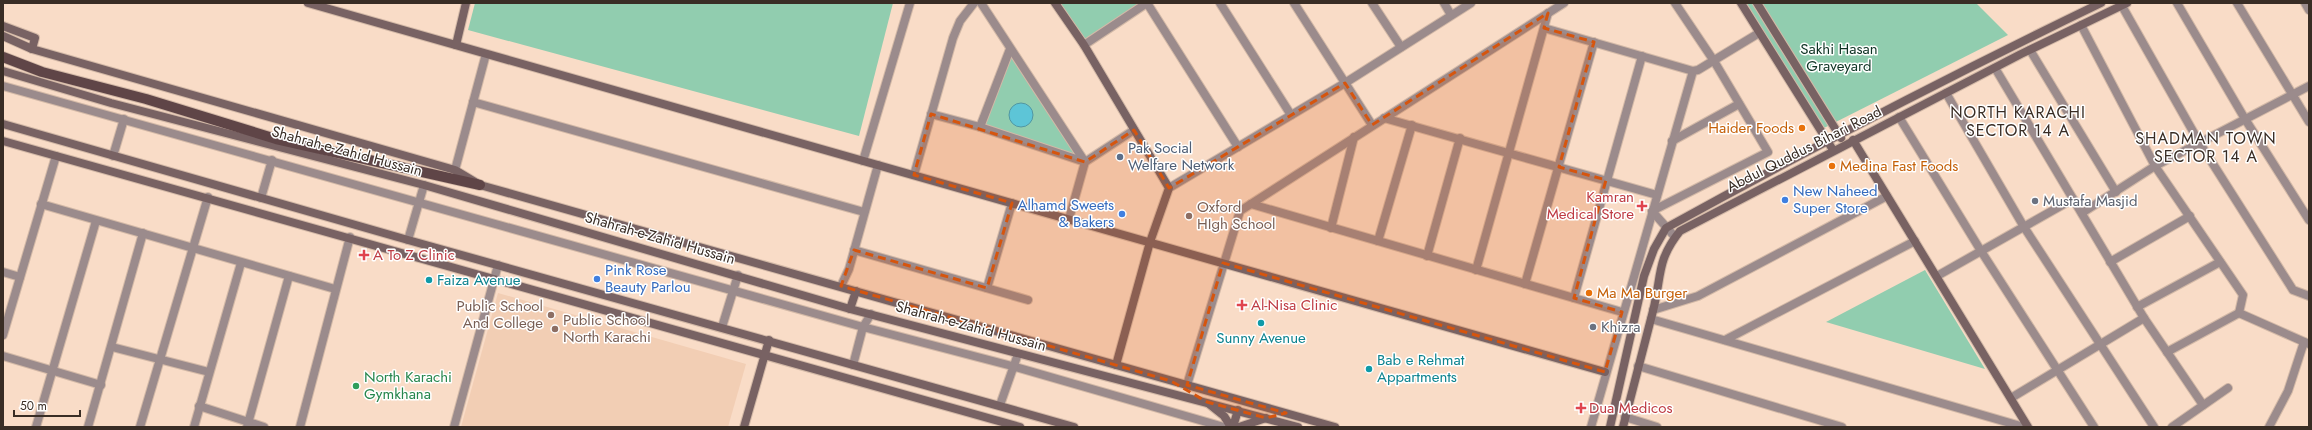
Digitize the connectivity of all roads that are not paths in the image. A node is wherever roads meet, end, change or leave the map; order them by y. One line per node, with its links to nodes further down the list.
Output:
1 (308, 3): 31 (street)
2 (466, 3): 31 (street)
3 (910, 3): 78 (street)
4 (974, 3): 51 (street)
5 (981, 3): 35 (street)
6 (1055, 3): 32 (street)
7 (1147, 3): 32 (street); 72 (street)
8 (1220, 3): 52 (street)
9 (1294, 3): 44 (street)
10 (1372, 3): 33 (street)
11 (1444, 3): 24 (street)
12 (1470, 3): 24 (street)
13 (1564, 3): 23 (street)
14 (1675, 3): 40 (street)
15 (1740, 3): 28 (street)
16 (1757, 3): 63 (street)
17 (2101, 3): 63 (street, Abdul Quddus Bihari Road)
18 (2177, 3): 56 (street)
19 (2237, 3): 48 (street)
20 (2305, 3): 22 (street)
21 (2124, 4): 25 (street, Abdul Quddus Bihari Road); 70 (street)
22 (2309, 10)
23 (1548, 13): 27 (street); 54 (street)
24 (1451, 15): 33 (street)
25 (2081, 25): 36 (street, Abdul Quddus Bihari Road); 82 (street)
26 (3, 26): 34 (street)
27 (1544, 28): 30 (street); 74 (street)
28 (1759, 33): 40 (street); 66 (street)
29 (3, 36): 34 (street, Shahrah-e-Zahid Hussain)
30 (1594, 42): 38 (street); 81 (street)
31 (456, 45): 37 (street)
32 (1084, 45): 62 (street)
33 (1401, 47): 44 (street)
34 (32, 49): 83 (street, Shahrah-e-Zahid Hussain)
35 (1010, 49): 61 (street); 79 (street)
36 (2030, 50): 41 (street, Abdul Quddus Bihari Road); 89 (street)
37 (486, 54): 49 (street); 78 (street)
38 (1642, 56): 42 (street); 85 (street)
39 (3, 57): 87 (main road)
40 (1714, 61): 42 (street); 50 (street)
41 (1995, 68): 47 (street, Abdul Quddus Bihari Road); 94 (street)
42 (1693, 71): 69 (street)
43 (3, 72): 86 (street, Shahrah-e-Zahid Hussain)
44 (1345, 83): 52 (street); 59 (street)
45 (3, 86): 55 (street)
46 (2309, 86): 48 (street)
47 (1946, 93): 53 (street, Abdul Quddus Bihari Road); 106 (street)
48 (2293, 95): 56 (street); 57 (street)
49 (474, 102): 83 (street); 100 (street)
50 (1739, 104): 69 (street); 99 (street)
51 (932, 114): 61 (street); 84 (street)
52 (1291, 115): 72 (street)
53 (1899, 117): 67 (street, Abdul Quddus Bihari Road); 118 (street)
54 (1384, 118): 59 (street); 60 (street)
55 (124, 119): 76 (street); 77 (street)
56 (2245, 119): 70 (street); 104 (street)
57 (2309, 122)
58 (3, 124): 76 (street)
59 (1372, 125): 64 (street)
60 (1412, 125): 65 (street); 113 (street)
61 (980, 127): 79 (street)
62 (1134, 130): 79 (street); 88 (street)
63 (1839, 134): 66 (street, Abdul Quddus Bihari Road); 71 (street)
64 (1354, 137): 98 (street); 107 (street)
65 (1460, 138): 74 (street); 119 (street)
66 (1826, 140): 73 (street); 108 (street, Abdul Quddus Bihari Road)
67 (1853, 140): 71 (street, Abdul Quddus Bihari Road); 91 (street)
68 (3, 141): 75 (street)
69 (1672, 141): 90 (street)
70 (2199, 142): 82 (street); 138 (street)
71 (1845, 144): 73 (street, Abdul Quddus Bihari Road)
72 (1238, 147): 88 (street)
73 (1833, 150): 111 (street, Abdul Quddus Bihari Road)
74 (1509, 152): 81 (street); 125 (street)
75 (56, 156): 92 (street); 97 (street)
76 (113, 156): 93 (street)
77 (272, 160): 93 (street); 95 (street)
78 (864, 161): 80 (street)
79 (1085, 162): 103 (street)
80 (878, 165): 84 (street); 100 (street)
81 (1559, 166): 85 (street); 132 (street)
82 (2155, 166): 89 (street); 102 (street)
83 (455, 170): 87 (street, Shahrah-e-Zahid Hussain)
84 (914, 175): 96 (street)
85 (1606, 180): 90 (street); 139 (street)
86 (424, 185): 95 (street); 127 (street, Shahrah-e-Zahid Hussain)
87 (480, 185): 133 (street, Shahrah-e-Zahid Hussain)
88 (1169, 188): 115 (street)
89 (2116, 192): 101 (street)
90 (1657, 195): 99 (street)
91 (1887, 196): 114 (street); 143 (street)
92 (208, 197): 110 (street); 116 (street)
93 (261, 198): 112 (street)
94 (2073, 199): 101 (street); 106 (street)
95 (420, 201): 112 (street); 136 (street)
96 (1012, 203): 103 (street); 134 (street)
97 (41, 204): 105 (street); 130 (street)
98 (1251, 204): 107 (street); 123 (street)
99 (1652, 211): 108 (street); 144 (street)
100 (864, 212): 117 (street)
101 (2082, 213): 120 (street)
102 (2190, 216): 120 (street); 121 (street)
103 (1068, 219): 115 (street)
104 (2309, 220)
105 (96, 221): 109 (street); 166 (street)
106 (2024, 226): 118 (street); 155 (street)
107 (1331, 228): 113 (street)
108 (1666, 228): 111 (street); 200 (street)
109 (142, 233): 116 (street); 156 (street)
110 (350, 237): 131 (street); 135 (street)
111 (1675, 237): 143 (street, Abdul Quddus Bihari Road)
112 (408, 240): 124 (street)
113 (1378, 241): 119 (street)
114 (1915, 241): 129 (street); 153 (street)
115 (1150, 242): 123 (street); 163 (street)
116 (192, 248): 122 (street); 161 (street)
117 (854, 250): 133 (street); 134 (street)
118 (1981, 251): 129 (street); 167 (street)
119 (1427, 256): 125 (street)
120 (2110, 262): 141 (street)
121 (2220, 262): 141 (street); 145 (street)
122 (241, 263): 128 (street); 168 (street)
123 (1223, 263): 169 (street); 172 (street)
124 (498, 265): 131 (street); 149 (street)
125 (1476, 270): 132 (street)
126 (3, 272): 130 (street)
127 (738, 275): 136 (street); 142 (street, Shahrah-e-Zahid Hussain)
128 (289, 276): 135 (street); 183 (street)
129 (1937, 276): 174 (street)
130 (20, 277): 151 (street)
131 (495, 278): 159 (street); 190 (street)
132 (1525, 284): 139 (street)
133 (841, 286): 137 (street, Shahrah-e-Zahid Hussain)
134 (987, 288): 140 (street)
135 (335, 289): 189 (street)
136 (734, 290): 149 (street); 150 (street)
137 (856, 291): 142 (street); 163 (street, Shahrah-e-Zahid Hussain)
138 (2309, 296)
139 (1574, 298): 144 (street)
140 (1028, 300)
141 (2137, 307): 147 (street)
142 (850, 308): 146 (street, Shahrah-e-Zahid Hussain)
143 (1653, 310): 148 (street, Abdul Quddus Bihari Road)
144 (1622, 312): 169 (street)
145 (2239, 313): 154 (street); 157 (street)
146 (871, 314): 150 (street); 158 (street, Shahrah-e-Zahid Hussain)
147 (2144, 318): 155 (street); 157 (street)
148 (1650, 319): 153 (street); 165 (street, Abdul Quddus Bihari Road)
149 (722, 327): 152 (street)
150 (863, 327): 162 (street); 164 (street)
151 (3, 335)
152 (769, 340): 159 (street); 162 (street)
153 (1725, 340): 204 (street)
154 (2306, 343): 209 (street)
155 (2099, 345): 167 (street); 207 (street)
156 (112, 347): 161 (street); 171 (street)
157 (2167, 352): 176 (street)
158 (1018, 354): 164 (street); 175 (street, Shahrah-e-Zahid Hussain)
159 (765, 355): 191 (street); 192 (street)
160 (3, 356): 166 (street)
161 (160, 359): 168 (street); 186 (street)
162 (853, 365): 178 (street)
163 (1116, 365): 170 (street, Shahrah-e-Zahid Hussain)
164 (1012, 366): 178 (street); 194 (street)
165 (1638, 366): 181 (street, Abdul Quddus Bihari Road); 203 (street)
166 (52, 370): 171 (street); 184 (street)
167 (2057, 370): 174 (street); 206 (street)
168 (210, 372): 177 (street)
169 (1605, 372): 199 (street)
170 (1171, 381): 172 (street, Shahrah-e-Zahid Hussain); 175 (street)
171 (101, 385): 185 (street)
172 (1187, 385): 180 (street, Shahrah-e-Zahid Hussain)
173 (2228, 388): 176 (street)
174 (2011, 398): 205 (street)
175 (1207, 402): 179 (street, Shahrah-e-Zahid Hussain); 195 (street)
176 (2203, 405): 208 (street)
177 (199, 406): 183 (street); 187 (street)
178 (1000, 406): 193 (street)
179 (1238, 410): 182 (street, Shahrah-e-Zahid Hussain); 195 (street)
180 (1286, 413): 182 (street); 198 (street, Shahrah-e-Zahid Hussain)
181 (1625, 417): 201 (street, Abdul Quddus Bihari Road); 202 (street)
182 (1266, 418): 196 (street); 197 (street, Shahrah-e-Zahid Hussain)
183 (248, 425): 188 (street)
184 (36, 427)
185 (88, 427)
186 (140, 427)
187 (194, 427)
188 (264, 427)
189 (300, 427)
190 (454, 427)
191 (744, 427)
192 (1020, 427)
193 (1074, 427)
194 (1224, 427)
195 (1232, 427)
196 (1239, 427)
197 (1298, 427)
198 (1335, 427)
199 (1591, 427)
200 (1610, 427)
201 (1623, 427)
202 (1657, 427)
203 (1842, 427)
204 (2024, 427)
205 (2028, 427)
206 (2094, 427)
207 (2154, 427)
208 (2172, 427)
209 (2269, 427)

